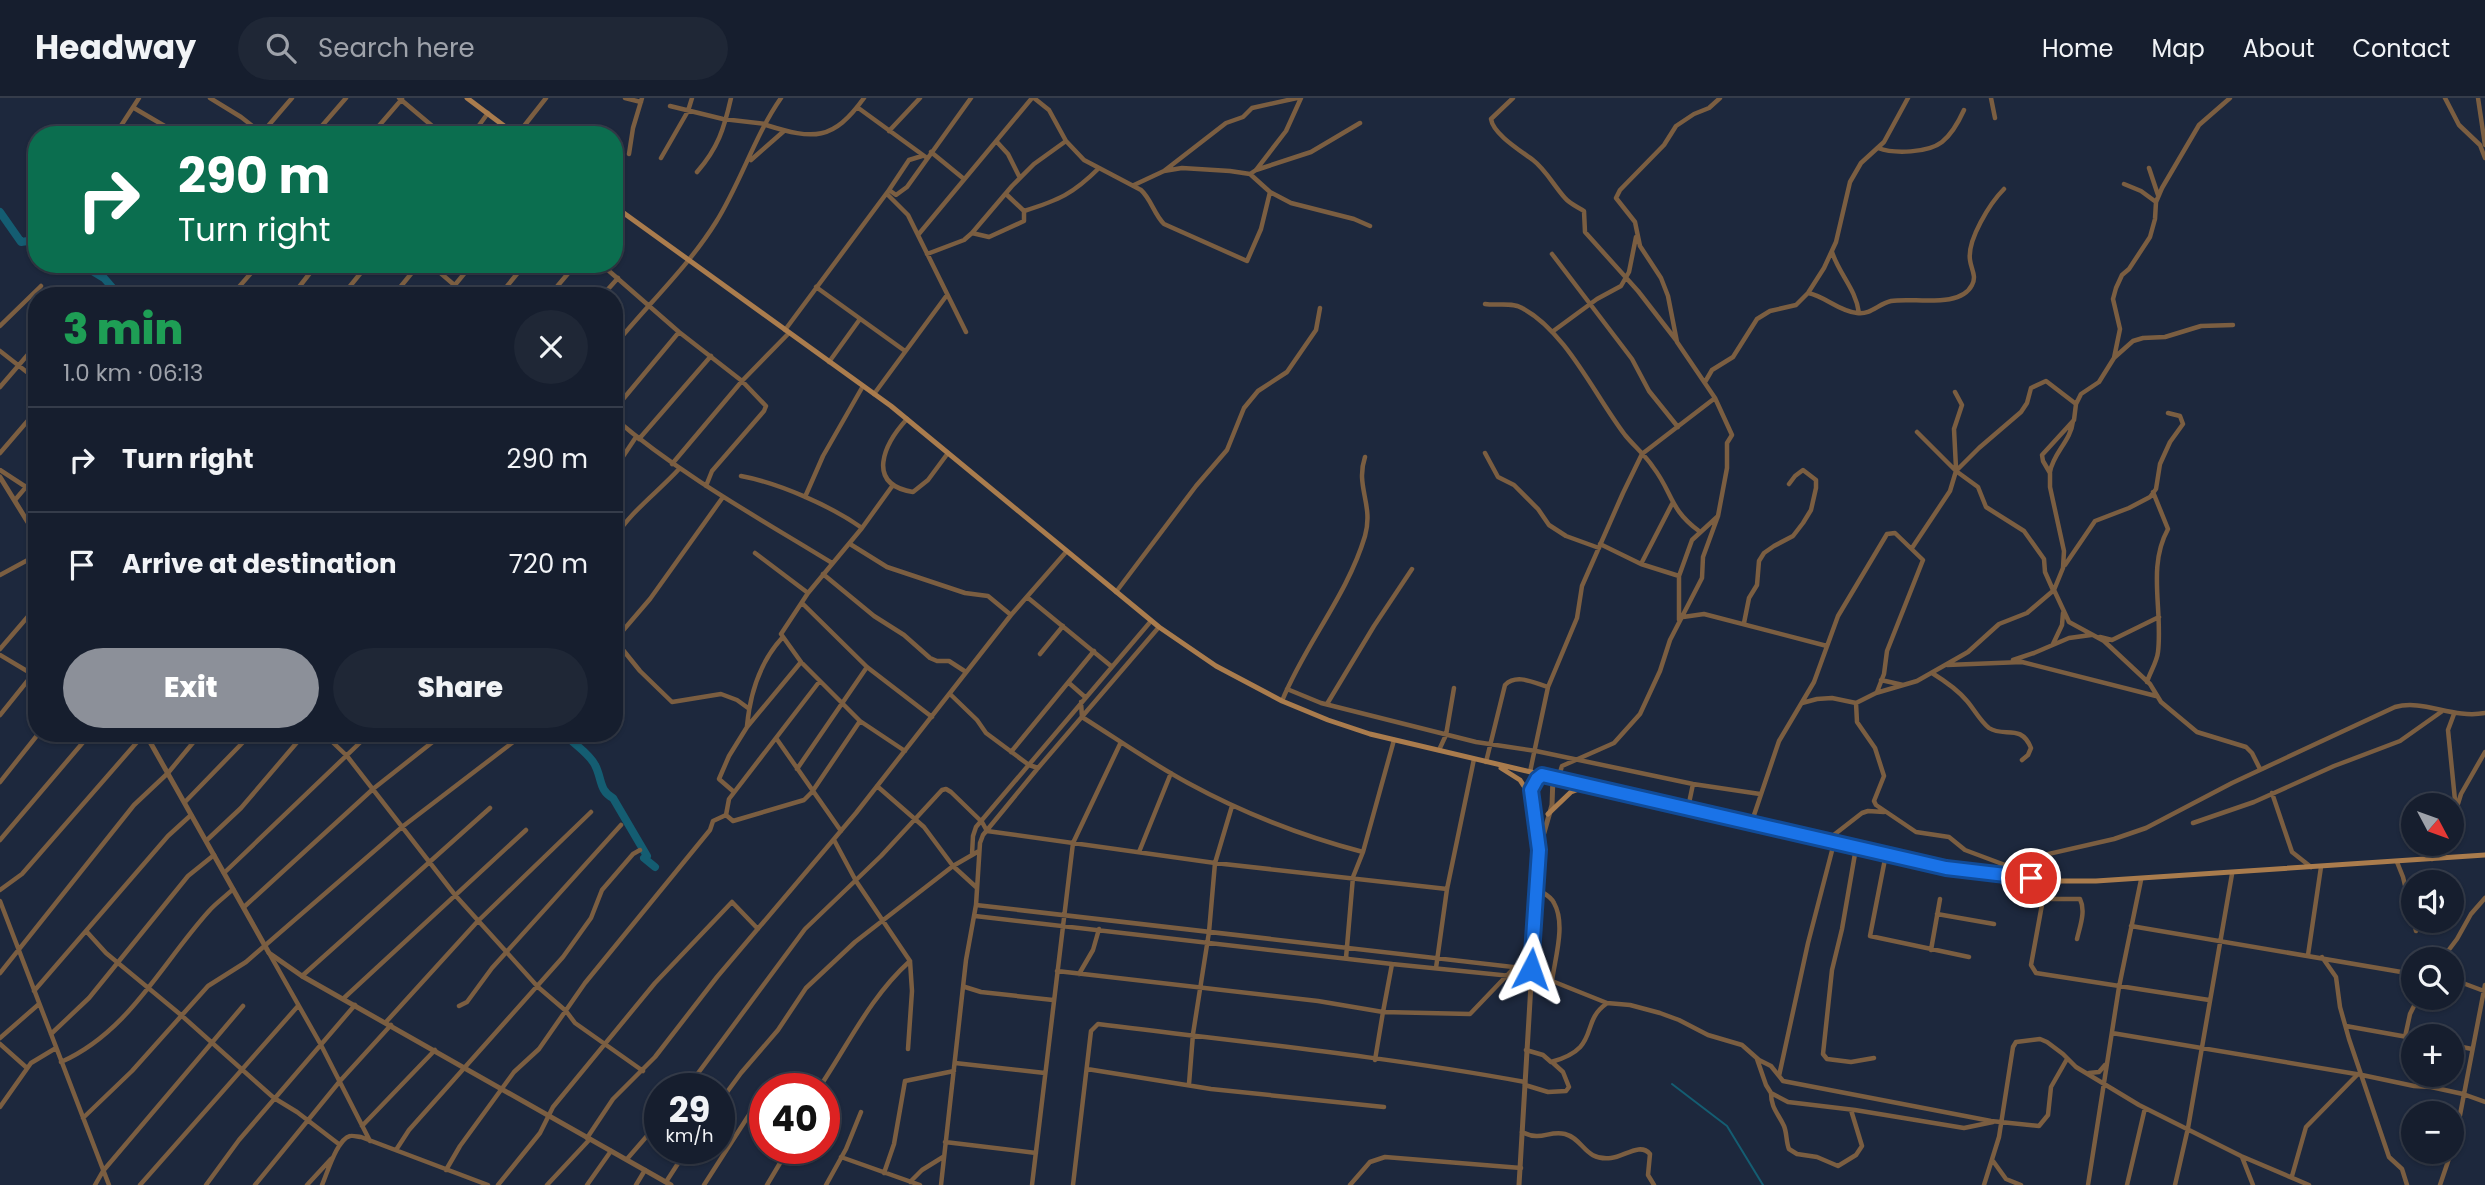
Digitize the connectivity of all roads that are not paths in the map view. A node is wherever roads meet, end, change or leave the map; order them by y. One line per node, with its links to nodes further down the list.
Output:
1 (139, 98): 27 (street)
2 (346, 98): 40 (street)
3 (467, 98): 30 (main road)
4 (546, 98): 44 (street)
5 (625, 98): 24 (street)
6 (692, 98): 29 (street)
7 (731, 98): 31 (street)
8 (781, 98): 33 (street)
9 (864, 98): 26 (street)
10 (920, 98): 46 (street)
11 (971, 98): 51 (street)
12 (1033, 98): 47 (street); 48 (street)
13 (1299, 98): 59 (street); 60 (street)
14 (1513, 98): 92 (street)
15 (1720, 98): 77 (street)
16 (1908, 98): 50 (street)
17 (1991, 98): 32 (street)
18 (2230, 98): 71 (street)
19 (2445, 98): 55 (street)
20 (2478, 98): 49 (street)
21 (213, 99): 38 (street)
22 (291, 99): 39 (street)
23 (401, 99): 35 (street); 41 (street)
24 (641, 100): 52 (street)
25 (670, 106): 29 (street)
26 (857, 107): 45 (street); 46 (street)
27 (134, 108): 36 (street); 37 (street)
28 (1964, 110): 50 (street)
29 (688, 111): 31 (street); 54 (street)
30 (488, 113): 42 (street); 43 (main road)
31 (726, 118): 33 (street); 61 (street)
32 (1995, 118)
33 (766, 124): 45 (street); 56 (street)
34 (1360, 124): 59 (street)
35 (431, 125)
36 (121, 126)
37 (165, 126)
38 (252, 126)
39 (269, 126)
40 (322, 126)
41 (378, 126)
42 (479, 126)
43 (505, 126)
44 (524, 126)
45 (785, 131): 56 (street)
46 (889, 131): 53 (street)
47 (1066, 141): 57 (street); 63 (street)
48 (997, 142): 63 (street); 64 (street)
49 (2485, 145)
50 (1878, 148): 78 (street)
51 (931, 152): 53 (street); 64 (street)
52 (629, 154)
53 (925, 157): 68 (street); 68 (street)
54 (660, 158)
55 (2485, 158)
56 (749, 162): 81 (street)
57 (1099, 168): 66 (street); 72 (street)
58 (2149, 168): 71 (street)
59 (1256, 170): 62 (street)
60 (1164, 171): 62 (street); 66 (street)
61 (697, 172)
62 (1250, 174): 69 (street)
63 (1020, 178): 70 (street)
64 (964, 179): 76 (street)
65 (2124, 184): 71 (street)
66 (1134, 186): 69 (street)
67 (2004, 189): 109 (street)
68 (888, 192): 76 (street); 101 (street)
69 (1270, 192): 74 (street)
70 (1006, 194): 72 (street); 75 (street)
71 (2157, 199): 123 (street)
72 (1024, 211): 75 (street)
73 (623, 212): 81 (main road)
74 (1370, 226)
75 (972, 233): 79 (street)
76 (918, 235): 79 (street)
77 (1637, 235): 92 (street); 118 (street)
78 (1832, 251): 102 (street); 109 (street)
79 (927, 254): 103 (street)
80 (1552, 254): 107 (street)
81 (690, 261): 105 (street); 113 (main road)
82 (251, 273): 94 (street)
83 (310, 273): 95 (street)
84 (361, 273): 96 (street)
85 (412, 273): 97 (street)
86 (441, 273): 93 (street)
87 (465, 273): 93 (street)
88 (518, 273): 98 (street)
89 (569, 273): 99 (street)
90 (612, 273): 91 (street)
91 (618, 278): 100 (street); 105 (street)
92 (1627, 278): 107 (street); 118 (street)
93 (455, 285)
94 (239, 287)
95 (299, 287)
96 (349, 287)
97 (400, 287)
98 (506, 287)
99 (557, 287)
100 (610, 287)
101 (816, 287): 110 (street); 113 (street)
102 (1808, 293): 109 (street); 128 (street)
103 (947, 295): 115 (street); 120 (street)
104 (28, 299): 112 (street)
105 (649, 304): 114 (street); 117 (street)
106 (1485, 304): 116 (street)
107 (1590, 304): 116 (street); 141 (street)
108 (1320, 308): 186 (street)
109 (1859, 313)
110 (860, 319): 120 (street); 124 (street)
111 (2233, 325): 123 (street)
112 (0, 326)
113 (787, 331): 124 (main road); 127 (street)
114 (679, 332): 122 (street); 134 (street)
115 (966, 332)
116 (1552, 332): 147 (street)
117 (623, 334)
118 (1676, 340): 128 (street)
119 (0, 351): 125 (street)
120 (905, 351): 132 (street)
121 (28, 355): 125 (street)
122 (711, 356): 127 (street); 143 (street)
123 (2114, 358): 135 (street)
124 (829, 362): 129 (main road)
125 (19, 366): 126 (street); 130 (street)
126 (28, 373)
127 (742, 381): 150 (street); 160 (street)
128 (1704, 382): 133 (street)
129 (863, 386): 132 (main road); 164 (street)
130 (0, 387)
131 (1955, 392): 153 (street)
132 (874, 394): 137 (main road)
133 (1715, 398): 141 (street); 167 (street)
134 (623, 399)
135 (2076, 404): 139 (street); 153 (street)
136 (2168, 413): 162 (street)
137 (907, 419): 145 (main road); 159 (street)
138 (28, 420): 144 (street)
139 (2074, 420): 154 (street); 154 (street)
140 (623, 426): 143 (street)
141 (1678, 427): 147 (street)
142 (1917, 432): 153 (street)
143 (638, 438): 149 (street); 150 (street)
144 (0, 453)
145 (948, 453): 159 (street); 175 (main road)
146 (1485, 453): 173 (street)
147 (1642, 454): 166 (street); 173 (street)
148 (1365, 457): 225 (street)
149 (623, 458)
150 (672, 464): 151 (street)
151 (679, 469): 160 (street); 169 (street)
152 (0, 470): 161 (street)
153 (1956, 471): 174 (street); 185 (street)
154 (2050, 473): 180 (street)
155 (741, 476): 164 (street)
156 (0, 477): 165 (street)
157 (1789, 484): 196 (street)
158 (28, 485): 161 (street)
159 (892, 485): 170 (street)
160 (706, 486): 163 (street)
161 (26, 487): 165 (street)
162 (2153, 492): 180 (street); 192 (street)
163 (723, 497): 178 (street); 199 (street)
164 (804, 497): 170 (street)
165 (15, 500): 168 (street)
166 (1673, 504): 171 (street); 179 (street)
167 (1718, 516): 171 (street); 194 (street)
168 (28, 522)
169 (623, 527)
170 (862, 528): 172 (street)
171 (1699, 531): 184 (street)
172 (849, 544): 178 (street); 191 (street)
173 (1600, 546): 179 (street); 223 (street)
174 (1912, 548): 203 (street); 218 (street)
175 (1066, 551): 186 (main road); 188 (street)
176 (755, 553): 187 (street)
177 (28, 560): 183 (street)
178 (832, 563): 182 (street)
179 (1642, 564): 184 (street)
180 (2063, 568): 185 (street)
181 (1412, 569): 235 (street)
182 (823, 574): 187 (street); 214 (street)
183 (0, 575)
184 (1679, 576): 194 (street)
185 (2054, 590): 190 (street); 211 (street)
186 (1116, 592): 195 (main road)
187 (808, 593): 189 (street)
188 (1027, 597): 191 (street); 197 (street)
189 (802, 603): 201 (street); 213 (street)
190 (2063, 612): 200 (street); 202 (street)
191 (1011, 615): 214 (street)
192 (2159, 616): 200 (street); 220 (street)
193 (28, 617): 204 (street)
194 (1681, 619): 196 (street); 268 (street)
195 (1151, 621): 198 (main road); 212 (street)
196 (1744, 623): 203 (street)
197 (1063, 626): 206 (street); 207 (street)
198 (1160, 627): 230 (main road); 242 (street)
199 (623, 631)
200 (2093, 635): 202 (street); 220 (street)
201 (782, 638): 209 (street); 236 (street)
202 (2052, 645): 210 (street)
203 (1827, 646): 233 (street)
204 (0, 649)
205 (623, 650): 236 (street)
206 (1094, 651): 212 (street); 221 (street)
207 (1040, 654)
208 (0, 655): 215 (street)
209 (801, 662): 219 (street); 244 (street)
210 (2006, 662): 211 (street); 228 (street)
211 (1946, 665): 216 (street)
212 (1111, 666): 229 (street)
213 (867, 667): 232 (street); 241 (street)
214 (966, 671): 227 (street)
215 (28, 672)
216 (1932, 673): 222 (street); 269 (street)
217 (28, 679): 240 (street)
218 (1881, 680): 222 (street); 226 (street)
219 (819, 682): 232 (street); 246 (street)
220 (2147, 682): 228 (street)
221 (1069, 683): 229 (street); 264 (street)
222 (1903, 685): 226 (street)
223 (1548, 687): 260 (street); 263 (street)
224 (1454, 688): 245 (street)
225 (1287, 689): 230 (street); 235 (street)
226 (1876, 693): 234 (street)
227 (950, 694): 241 (street); 264 (street)
228 (2156, 696): 274 (street)
229 (1085, 697): 231 (street)
230 (1282, 701): 247 (main road)
231 (1081, 702): 242 (street); 271 (street)
232 (844, 703): 243 (street); 273 (street)
233 (1802, 703): 234 (street); 290 (street)
234 (1856, 703): 297 (street)
235 (1327, 704): 245 (street)
236 (748, 708): 244 (street)
237 (2442, 712): 239 (street); 274 (street); 287 (street)
238 (2485, 713): 239 (street)
239 (2454, 714): 288 (street)
240 (0, 716)
241 (932, 717): 262 (street)
242 (1082, 718): 259 (street); 272 (street)
243 (860, 721): 262 (street); 286 (street)
244 (747, 727): 285 (street)
245 (1446, 735): 260 (street); 261 (street)
246 (776, 738): 273 (street); 285 (street)
247 (1394, 740): 261 (main road); 321 (street)
248 (32, 742): 280 (street)
249 (83, 742): 310 (street)
250 (137, 742): 347 (street)
251 (150, 742): 276 (street)
252 (193, 742): 276 (street)
253 (244, 742): 292 (street)
254 (296, 742): 311 (street)
255 (333, 742): 266 (street)
256 (361, 742): 266 (street)
257 (433, 742): 284 (street)
258 (513, 742): 306 (street)
259 (1121, 742): 277 (street); 314 (street)
260 (1490, 743): 263 (street); 270 (street)
261 (1439, 750): 267 (main road)
262 (905, 751): 282 (street)
263 (1536, 751): 268 (street); 275 (street)
264 (1011, 752): 271 (street)
265 (2485, 752): 289 (street)
266 (348, 756): 284 (street); 336 (street)
267 (1474, 759): 270 (main road); 345 (street)
268 (1575, 760): 279 (street); 281 (street)
269 (2022, 760)
270 (1490, 763): 275 (main road); 291 (main road)
271 (1029, 765): 272 (street); 302 (street)
272 (1038, 768): 309 (street)
273 (797, 769): 286 (street)
274 (2260, 769): 331 (street)
275 (1530, 772): 278 (main road)
276 (167, 773): 292 (street); 377 (street)
277 (1171, 774): 293 (street); 320 (street)
278 (1542, 775): 279 (main road); 291 (street)
279 (1556, 778): 283 (main road); 298 (street)
280 (0, 782)
281 (1693, 784): 290 (street); 295 (street)
282 (877, 786): 301 (street); 308 (street)
283 (1587, 786): 295 (main road); 298 (main road)
284 (373, 789): 306 (street); 354 (street)
285 (734, 792): 300 (street)
286 (812, 792): 300 (street); 308 (street)
287 (2272, 793): 303 (street); 333 (street)
288 (2454, 793)
289 (2462, 793)
290 (1760, 794): 304 (street)
291 (1531, 797): 319 (street)
292 (185, 802): 299 (street)
293 (1232, 806): 321 (street); 330 (street)
294 (490, 808): 328 (street)
295 (1688, 808): 304 (main road)
296 (592, 812): 360 (street)
297 (1884, 812): 313 (street); 331 (street)
298 (1548, 814): 319 (street)
299 (192, 815): 311 (street); 367 (street)
300 (726, 815): 415 (street)
301 (916, 819): 302 (street); 332 (street); 342 (street)
302 (982, 822): 309 (street); 322 (street)
303 (2193, 823)
304 (1751, 824): 313 (main road)
305 (621, 825): 378 (street)
306 (402, 827): 328 (street); 373 (street)
307 (526, 830): 348 (street)
308 (841, 831): 312 (street)
309 (987, 831): 314 (street); 318 (street)
310 (0, 840)
311 (207, 840): 323 (street)
312 (834, 840): 342 (street); 365 (street)
313 (1826, 841): 315 (main road)
314 (1073, 843): 320 (street); 355 (street)
315 (1834, 843): 316 (main road); 455 (street)
316 (1856, 848): 324 (main road); 437 (street)
317 (640, 850): 399 (street)
318 (980, 850): 322 (street); 343 (street)
319 (1539, 850): 346 (street)
320 (1139, 852): 330 (street)
321 (1363, 852): 340 (street)
322 (972, 854): 332 (street)
323 (214, 855): 336 (street); 386 (street)
324 (1886, 855): 337 (main road); 376 (street)
325 (2485, 855): 327 (main road)
326 (2434, 856): 327 (street)
327 (2432, 859): 329 (main road)
328 (428, 862): 348 (street); 396 (street)
329 (2397, 862): 334 (main road); 335 (street)
330 (1215, 863): 340 (street); 368 (street)
331 (2006, 865): 337 (street)
332 (953, 866): 343 (street); 359 (street)
333 (2312, 867): 334 (main road); 338 (main road)
334 (2321, 867): 380 (street)
335 (2401, 872)
336 (224, 873): 344 (street)
337 (1980, 873): 339 (main road)
338 (2232, 874): 341 (main road); 371 (street)
339 (2005, 876): 341 (main road); 350 (street)
340 (1353, 877): 345 (street); 374 (street)
341 (2141, 880): 364 (street)
342 (856, 881): 359 (street); 450 (street)
343 (976, 888): 353 (street)
344 (233, 889): 354 (street); 402 (street)
345 (1447, 889): 381 (street)
346 (1537, 889): 394 (street); 397 (street)
347 (0, 890)
348 (455, 895): 360 (street); 406 (street)
349 (2485, 898): 375 (street)
350 (2043, 899): 370 (street); 401 (street)
351 (1940, 900): 357 (street)
352 (0, 901): 356 (street)
353 (976, 905): 355 (street); 358 (street)
354 (244, 907): 373 (street)
355 (1063, 913): 362 (street); 363 (street)
356 (2, 914): 377 (street)
357 (1937, 914): 361 (street); 376 (street)
358 (975, 916): 362 (street); 400 (street)
359 (883, 920): 385 (street); 457 (street)
360 (477, 922): 378 (street); 418 (street)
361 (1994, 924)
362 (1062, 925): 366 (street); 390 (street)
363 (1142, 925): 368 (street); 369 (street)
364 (2131, 926): 371 (street); 401 (street)
365 (758, 929): 428 (street); 449 (street)
366 (1099, 929): 369 (street); 393 (street)
367 (87, 932): 386 (street); 405 (street)
368 (1209, 932): 372 (street); 374 (street)
369 (1143, 934): 372 (street)
370 (2077, 939)
371 (2219, 940): 380 (street); 408 (street)
372 (1208, 942): 384 (street); 403 (street)
373 (264, 944): 379 (street); 417 (street)
374 (1348, 947): 381 (street); 384 (street)
375 (2451, 947)
376 (1931, 950): 382 (street)
377 (19, 951): 392 (street); 405 (street)
378 (506, 952): 399 (street); 414 (street)
379 (269, 953): 396 (street); 413 (street)
380 (2308, 956): 383 (street)
381 (1437, 957): 388 (street); 389 (street)
382 (1969, 957)
383 (2322, 957): 391 (street); 419 (street)
384 (1346, 958): 387 (street)
385 (910, 961): 432 (street); 451 (street)
386 (118, 962): 402 (street); 421 (street)
387 (1392, 964): 389 (street); 416 (street)
388 (1515, 967): 394 (street); 395 (street)
389 (1436, 968): 395 (street)
390 (1057, 971): 393 (street); 407 (street)
391 (2401, 972)
392 (0, 973)
393 (1079, 974): 403 (street)
394 (1530, 974): 395 (street); 397 (street); 435 (street)
395 (1508, 975): 416 (street)
396 (302, 976): 406 (street)
397 (1552, 981): 409 (street)
398 (2464, 982): 404 (street)
399 (538, 987): 415 (street); 444 (street)
400 (965, 987): 407 (street); 443 (street)
401 (2119, 987): 408 (street); 420 (street)
402 (149, 988): 417 (street); 440 (street)
403 (1200, 988): 416 (street); 422 (street)
404 (2484, 988): 433 (street)
405 (34, 992): 410 (street)
406 (344, 998): 411 (street)
407 (1053, 1000): 452 (street)
408 (2209, 1000): 429 (street)
409 (1607, 1003): 436 (street); 441 (street)
410 (39, 1004): 421 (street); 424 (street)
411 (355, 1004): 418 (street); 427 (street)
412 (243, 1006): 425 (street)
413 (298, 1006): 427 (street); 446 (street)
414 (458, 1006)
415 (566, 1011): 428 (street); 461 (street)
416 (1383, 1012): 439 (street)
417 (181, 1015): 425 (street); 473 (street)
418 (389, 1023): 434 (street); 456 (street)
419 (2346, 1026): 423 (street); 454 (street)
420 (2112, 1033): 429 (street); 442 (street)
421 (51, 1034): 431 (street)
422 (1193, 1034): 439 (street); 447 (street); 458 (street)
423 (2401, 1036)
424 (0, 1038)
425 (212, 1043): 446 (street); 498 (street)
426 (0, 1044): 445 (street)
427 (321, 1045): 456 (street); 464 (street)
428 (605, 1045): 449 (street); 472 (street)
429 (2202, 1047): 454 (street); 477 (street)
430 (2464, 1047): 433 (street)
431 (55, 1048): 440 (street); 445 (street)
432 (908, 1049)
433 (2472, 1049): 463 (street)
434 (436, 1050): 444 (street); 476 (street)
435 (1526, 1050): 441 (street); 459 (street)
436 (1756, 1056): 455 (street); 462 (street)
437 (1874, 1058)
438 (2067, 1059): 453 (street); 474 (street); 474 (street)
439 (1375, 1060): 459 (street)
440 (61, 1062): 473 (street)
441 (1551, 1062): 459 (street)
442 (2106, 1062): 453 (street); 460 (street)
443 (956, 1063): 448 (street); 452 (street)
444 (464, 1066): 461 (street); 484 (street)
445 (27, 1068): 466 (street)
446 (243, 1069): 464 (street); 505 (street)
447 (1087, 1069): 458 (street); 521 (street)
448 (954, 1070): 482 (street); 499 (street)
449 (643, 1071): 479 (street)
450 (698, 1073)
451 (830, 1073)
452 (1045, 1073): 486 (street)
453 (2088, 1073): 460 (street)
454 (2360, 1075): 463 (street); 500 (street); 532 (street)
455 (1779, 1076): 474 (street)
456 (340, 1081): 475 (street); 476 (street)
457 (735, 1081)
458 (1189, 1084): 467 (street)
459 (1525, 1084): 478 (street)
460 (2104, 1084): 468 (street); 527 (street)
461 (503, 1089): 472 (street); 496 (street)
462 (1772, 1093): 469 (street); 469 (street)
463 (2463, 1094): 465 (street); 533 (street)
464 (274, 1098): 475 (street); 506 (street)
465 (2485, 1102)
466 (0, 1107)
467 (1384, 1107)
468 (2145, 1108): 477 (street); 528 (street)
469 (1851, 1110): 474 (street)
470 (862, 1112): 489 (street)
471 (749, 1114): 515 (street)
472 (549, 1115): 479 (street); 511 (street)
473 (83, 1118): 498 (street)
474 (2001, 1120): 492 (street)
475 (308, 1121): 483 (street); 507 (street)
476 (362, 1126): 481 (street)
477 (2188, 1128): 488 (street); 529 (street)
478 (1522, 1132): 495 (street); 524 (street)
479 (589, 1139): 485 (street); 512 (street)
480 (644, 1139): 491 (street)
481 (370, 1141): 483 (street); 484 (street)
482 (945, 1142): 486 (street); 490 (street)
483 (340, 1145): 487 (street)
484 (396, 1150): 496 (street)
485 (611, 1151): 491 (street); 513 (street)
486 (1036, 1153): 520 (street)
487 (334, 1156): 508 (street); 509 (street)
488 (2241, 1156): 500 (street); 530 (street)
489 (841, 1157): 499 (street); 517 (street)
490 (944, 1157): 501 (street); 519 (street)
491 (626, 1159): 497 (street)
492 (1993, 1161): 525 (street); 526 (street)
493 (679, 1164): 502 (street)
494 (779, 1164): 516 (street)
495 (1521, 1168): 522 (street); 523 (street)
496 (446, 1170): 510 (street)
497 (645, 1170): 502 (street); 514 (street)
498 (103, 1171): 503 (street); 504 (street)
499 (884, 1173): 501 (street)
500 (2292, 1176): 531 (street)
501 (910, 1181): 518 (street)
502 (668, 1183)
503 (95, 1185)
504 (109, 1185)
505 (140, 1185)
506 (206, 1185)
507 (255, 1185)
508 (307, 1185)
509 (323, 1185)
510 (488, 1185)
511 (498, 1185)
512 (547, 1185)
513 (587, 1185)
514 (636, 1185)
515 (704, 1185)
516 (766, 1185)
517 (826, 1185)
518 (920, 1185)
519 (941, 1185)
520 (1032, 1185)
521 (1073, 1185)
522 (1350, 1185)
523 (1519, 1185)
524 (1654, 1185)
525 (1984, 1185)
526 (2021, 1185)
527 (2088, 1185)
528 (2127, 1185)
529 (2175, 1185)
530 (2253, 1185)
531 (2309, 1185)
532 (2407, 1185)
533 (2440, 1185)

